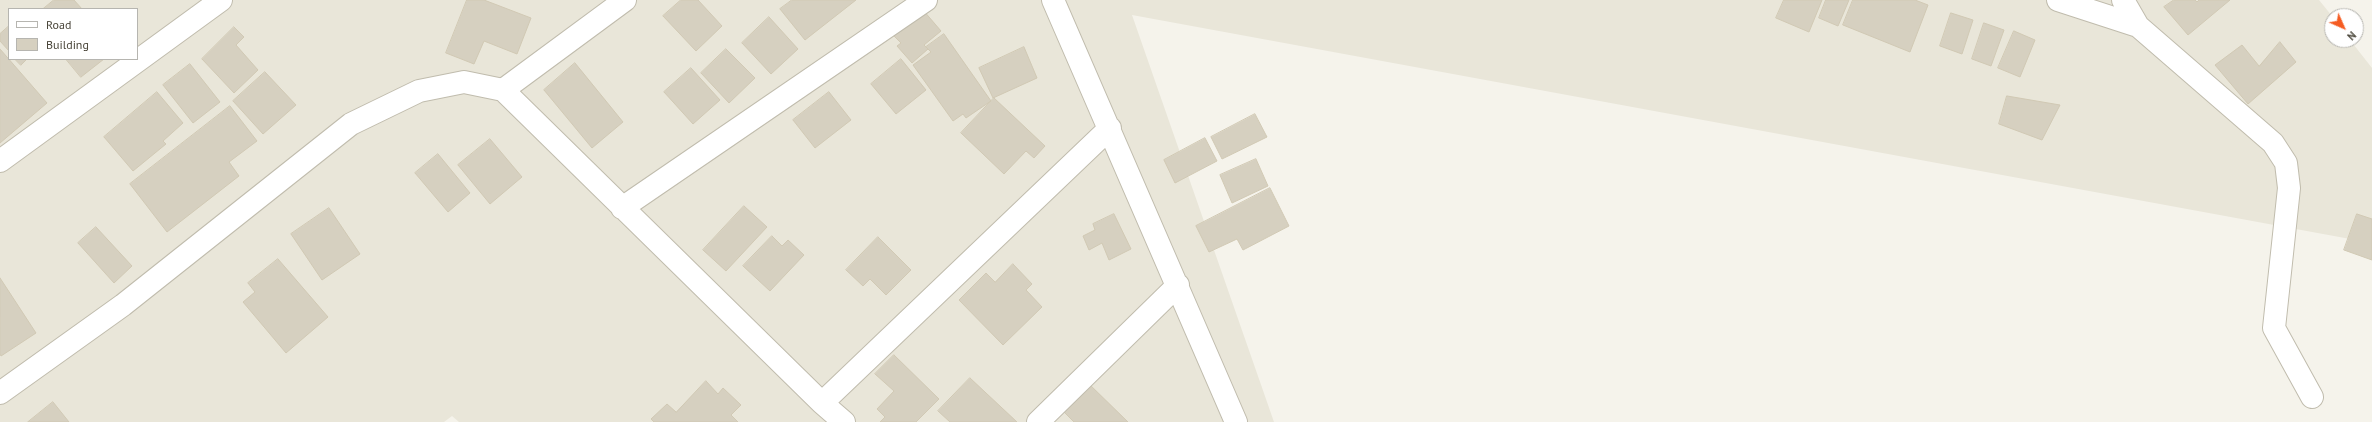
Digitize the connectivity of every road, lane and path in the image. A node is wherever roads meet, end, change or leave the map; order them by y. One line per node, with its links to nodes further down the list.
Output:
1 (221, 0): 10 (street)
2 (625, 0): 8 (street)
3 (926, 0): 11 (street)
4 (1053, 0): 9 (street)
5 (2058, 0): 7 (street)
6 (2123, 0): 7 (street)
7 (2138, 26): 14 (street)
8 (503, 90): 11 (street); 13 (street)
9 (1110, 128): 12 (street); 15 (street)
10 (0, 161)
11 (622, 208): 15 (street)
12 (1178, 285): 17 (street); 18 (street)
13 (0, 393)
14 (2312, 397)
15 (822, 403): 16 (street)
16 (844, 422)
17 (1038, 422)
18 (1236, 422)

